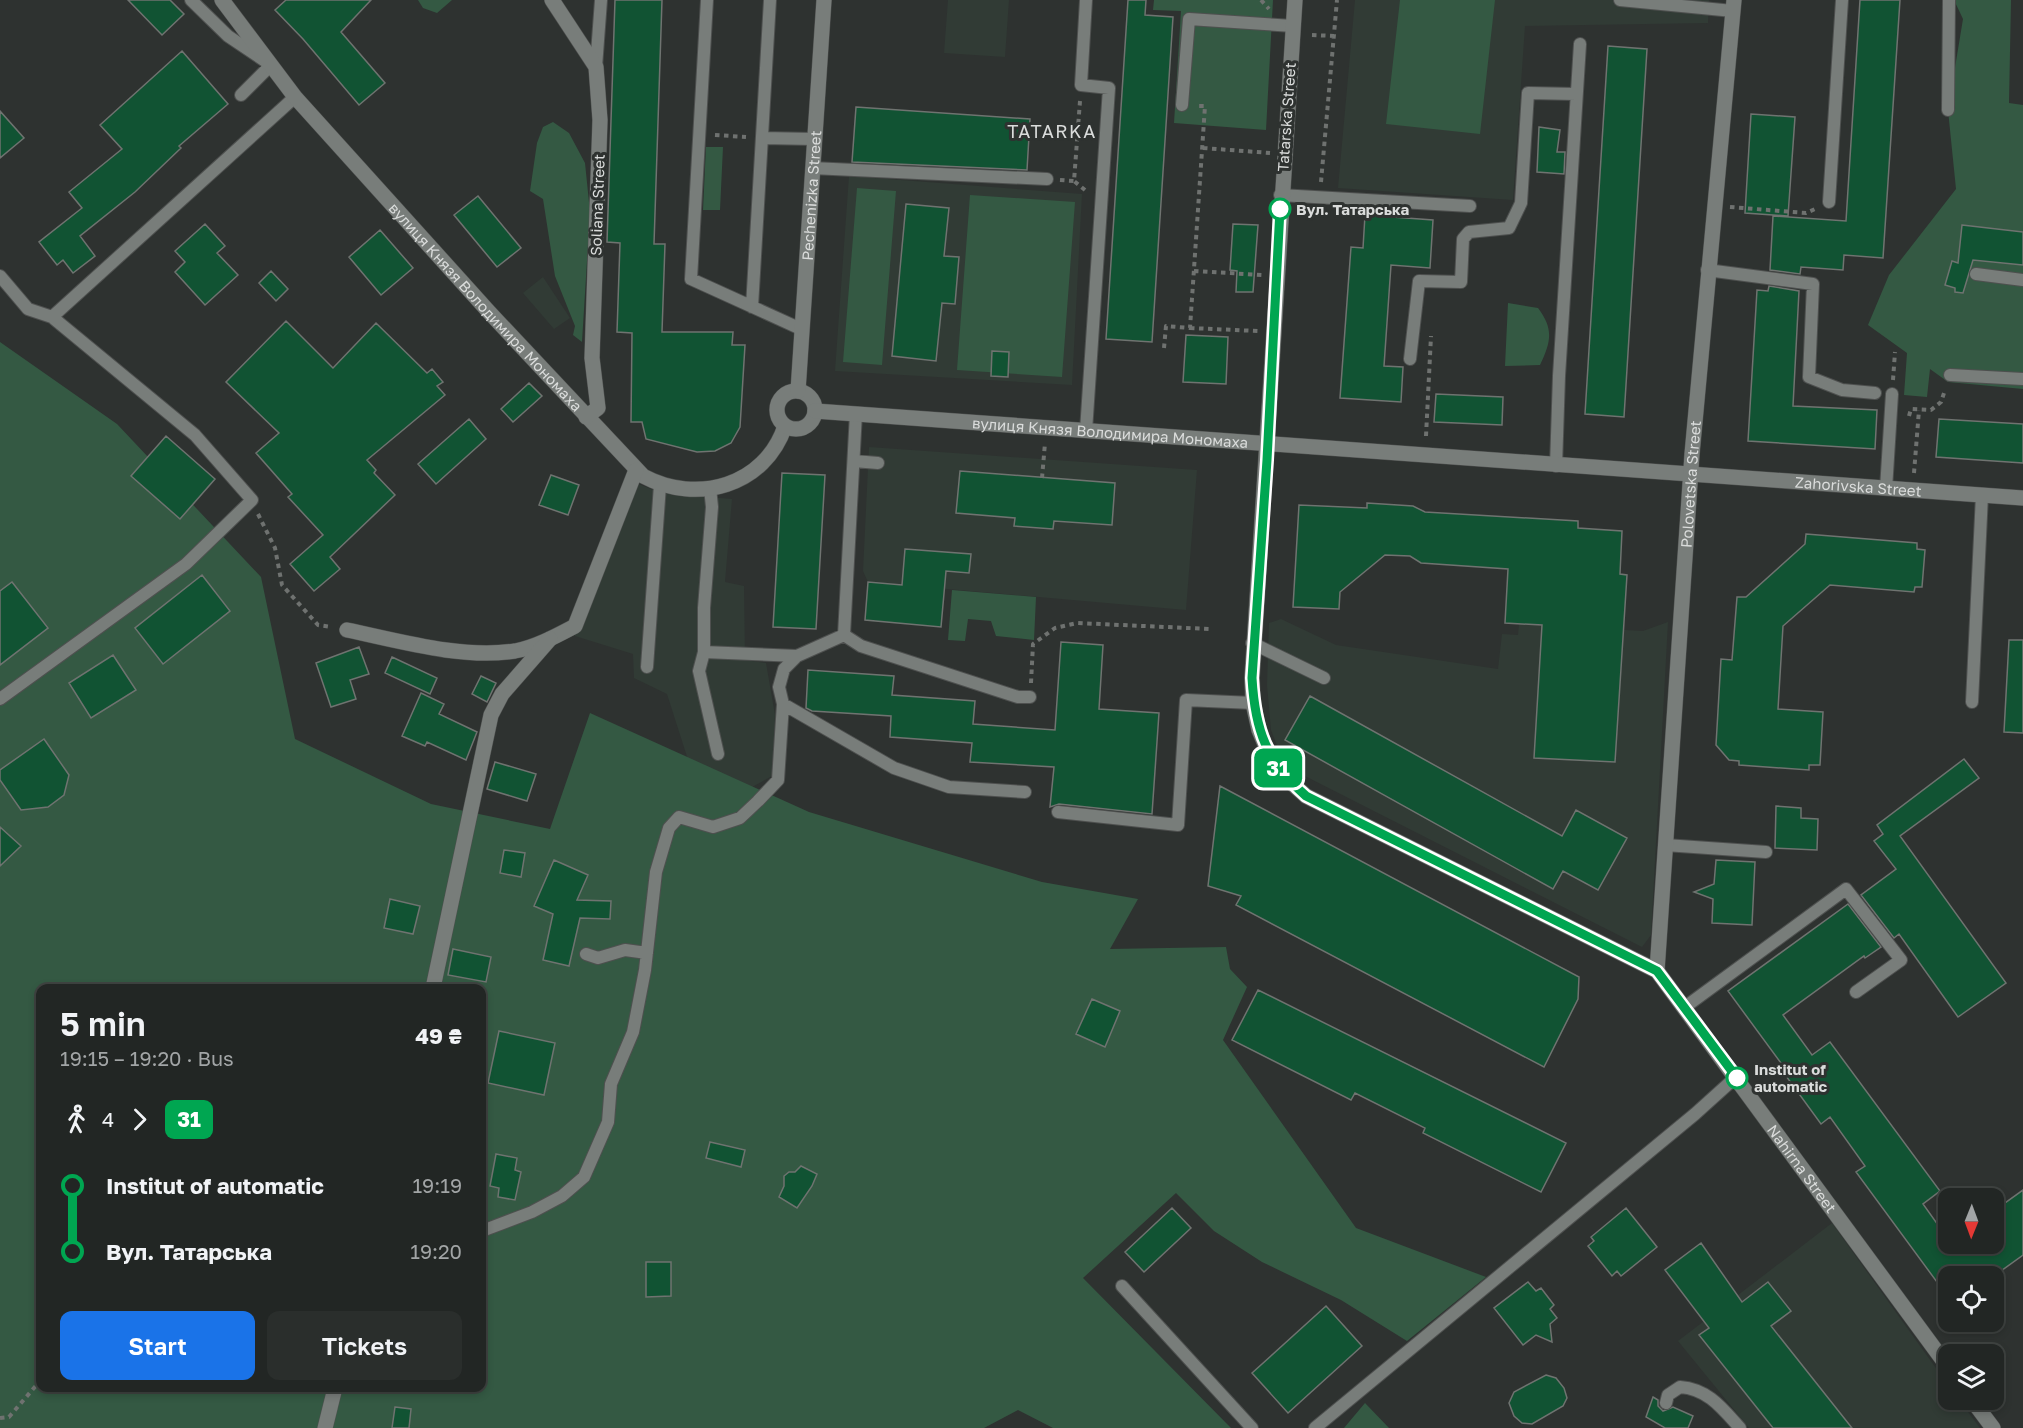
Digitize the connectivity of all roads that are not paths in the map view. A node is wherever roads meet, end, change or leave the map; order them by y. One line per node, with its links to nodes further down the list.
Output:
1 (191, 0): 16 (lane)
2 (222, 0): 16 (street, вулиця Князя Володимира Мономаха)
3 (552, 0): 17 (street, Soliana Street)
4 (601, 0): 17 (lane)
5 (706, 0): 34 (lane)
6 (770, 0): 23 (lane)
7 (824, 0): 24 (street, Pechenizka Street)
8 (1086, 0): 47 (lane)
9 (1295, 0): 14 (street, Tatarska Street)
10 (1620, 0): 13 (lane)
11 (1842, 0): 28 (lane)
12 (1949, 0): 22 (lane)
13 (1733, 5): 30 (street, Polovetska Street)
14 (1293, 26): 21 (lane); 27 (street, Tatarska Street)
15 (1580, 44): 18 (lane)
16 (271, 65): 19 (lane); 20 (street, вулиця Князя Володимира Мономаха)
17 (596, 67): 45 (street, Soliana Street)
18 (1576, 94): 37 (lane); 51 (lane)
19 (241, 95)
20 (295, 97): 35 (lane); 45 (street, вулиця Князя Володимира Мономаха)
21 (1182, 105)
22 (1948, 110)
23 (762, 138): 24 (lane); 34 (lane)
24 (814, 139): 25 (street, Pechenizka Street)
25 (812, 168): 26 (lane); 36 (street, Pechenizka Street)
26 (1047, 179)
27 (1281, 195): 29 (lane); 48 (street, Tatarska Street)
28 (1829, 202)
29 (1470, 206)
30 (1707, 270): 41 (lane); 53 (street, Polovetska Street)
31 (1976, 274): 33 (lane)
32 (0, 276): 35 (lane)
33 (2023, 280)
34 (752, 307): 36 (lane)
35 (51, 317): 68 (lane)
36 (801, 329): 40 (street, Pechenizka Street)
37 (1410, 359)
38 (1950, 375): 39 (lane)
39 (2023, 380)
40 (798, 391): 43 (street); 46 (street)
41 (1875, 393)
42 (1892, 394): 56 (lane)
43 (815, 411): 44 (street, вулиця Князя Володимира Мономаха); 46 (street)
44 (856, 413): 47 (street, вулиця Князя Володимира Мономаха); 49 (lane)
45 (586, 417): 52 (street, вулиця Князя Володимира Мономаха)
46 (784, 426): 55 (street, вулиця Князя Володимира Мономаха)
47 (1086, 430): 48 (street, вулиця Князя Володимира Мономаха)
48 (1267, 444): 51 (street, вулиця Князя Володимира Мономаха); 62 (street, Tatarska Street)
49 (854, 461): 50 (lane); 60 (lane)
50 (878, 463)
51 (1556, 466): 53 (street, вулиця Князя Володимира Мономаха)
52 (636, 470): 54 (street, вулиця Князя Володимира Мономаха); 61 (street)
53 (1691, 475): 56 (street, Zahorivska Street); 75 (street, Polovetska Street)
54 (660, 485): 55 (street, вулиця Князя Володимира Мономаха); 65 (lane)
55 (710, 488): 63 (lane)
56 (1886, 489): 57 (street, Zahorivska Street)
57 (1982, 495): 58 (street, Zahorivska Street); 69 (lane)
58 (2023, 498)
59 (347, 630): 61 (street)
60 (844, 635): 64 (lane); 67 (lane)
61 (549, 639): 80 (street)
62 (1252, 643): 66 (lane); 70 (street, Tatarska Street)
63 (704, 652): 64 (lane); 72 (lane)
64 (797, 656): 71 (lane)
65 (647, 667)
66 (1324, 678)
67 (1030, 697)
68 (0, 699)
69 (1972, 702)
70 (1253, 703): 74 (lane); 79 (street, Tatarska Street)
71 (783, 704): 73 (lane); 77 (lane)
72 (718, 754)
73 (1025, 792)
74 (1058, 812)
75 (1665, 845): 76 (lane); 79 (street, Polovetska Street)
76 (1766, 852)
77 (647, 953): 78 (lane); 84 (lane)
78 (586, 954)
79 (1657, 971): 82 (street, Nahirna Street)
80 (434, 984)
81 (1856, 992): 82 (lane)
82 (1685, 1006): 83 (street, Nahirna Street)
83 (1736, 1077): 86 (street, Nahirna Street); 92 (lane)
84 (486, 1229)
85 (1122, 1286): 91 (lane)
86 (1938, 1353)
87 (334, 1392): 90 (street)
88 (1666, 1403): 93 (lane)
89 (1980, 1410): 94 (street)
90 (325, 1428)
91 (1252, 1428)
92 (1315, 1428)
93 (1740, 1428)
94 (1993, 1428)

